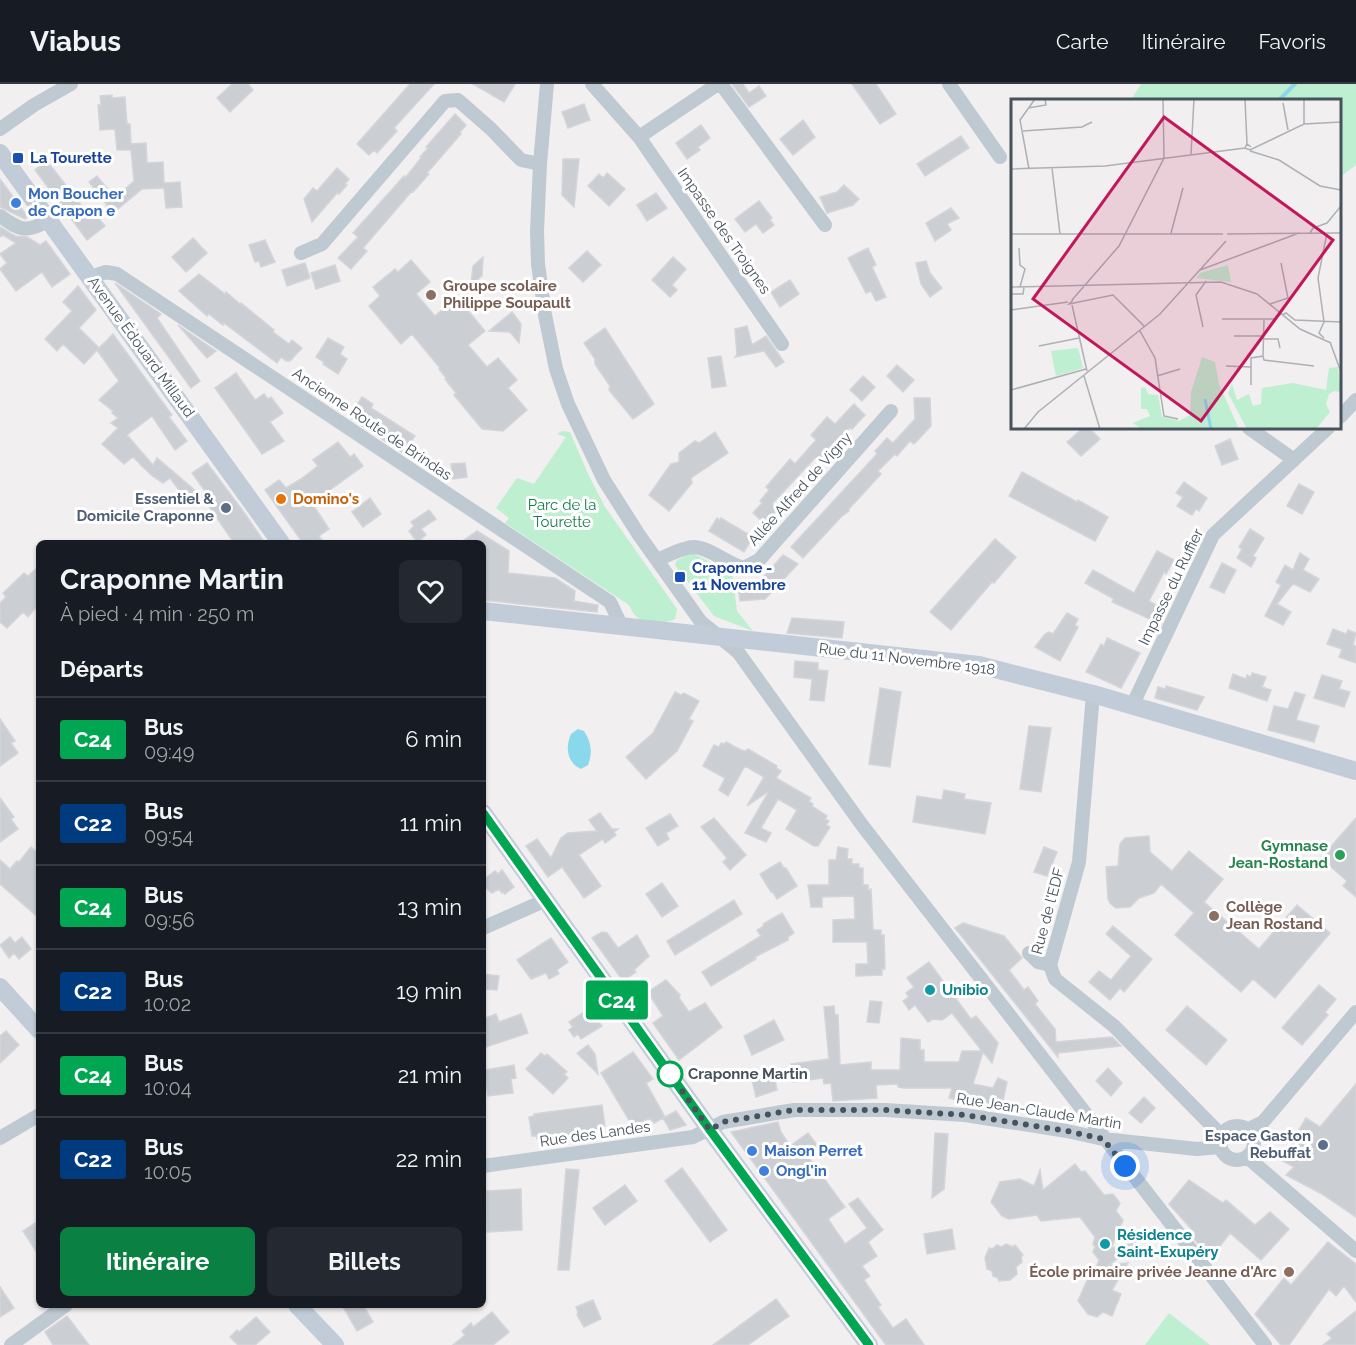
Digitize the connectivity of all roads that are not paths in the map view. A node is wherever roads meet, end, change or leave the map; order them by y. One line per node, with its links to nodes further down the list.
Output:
1 (71, 84): 6 (street)
2 (547, 84): 10 (street)
3 (592, 84): 7 (street, Impasse des Troignes)
4 (719, 84): 7 (street); 13 (street)
5 (949, 84): 9 (street)
6 (0, 129)
7 (639, 138): 16 (street, Impasse des Troignes)
8 (0, 153): 12 (main road, Avenue Édouard Millaud)
9 (1000, 157)
10 (540, 164): 14 (street); 24 (street)
11 (0, 216): 12 (street)
12 (49, 220): 15 (main road, Avenue Édouard Millaud)
13 (825, 225)
14 (301, 253)
15 (90, 277): 23 (main road, Avenue Édouard Millaud); 26 (street, Ancienne Route de Brindas)
16 (782, 344)
17 (1356, 400): 19 (street)
18 (891, 411): 24 (street, Allée Alfred de Vigny)
19 (1341, 416)
20 (1250, 429): 22 (street)
21 (1327, 429): 22 (street, Impasse du Ruffier)
22 (1294, 460): 29 (street, Impasse du Ruffier)
23 (279, 540)
24 (657, 560): 27 (street)
25 (486, 611): 26 (main road, Rue du 11 Novembre 1918)
26 (621, 625): 27 (main road, Rue du 11 Novembre 1918)
27 (717, 636): 28 (main road, Rue du 11 Novembre 1918); 43 (street)
28 (1093, 694): 29 (main road, Rue du 11 Novembre 1918); 35 (street, Rue de l'EDF)
29 (1132, 706): 30 (main road, Rue du 11 Novembre 1918)
30 (1356, 771)
31 (486, 817): 32 (main road)
32 (546, 900): 33 (street); 40 (main road)
33 (486, 927)
34 (1029, 952): 35 (street)
35 (1050, 965): 44 (street, Rue de l'EDF)
36 (0, 987): 38 (main road)
37 (1356, 1012): 41 (street)
38 (36, 1027)
39 (36, 1117): 42 (street)
40 (710, 1130): 43 (street, Rue Jean-Claude Martin); 46 (street, Rue des Landes); 52 (main road)
41 (1247, 1130): 44 (street); 45 (street)
42 (0, 1138)
43 (1103, 1139): 44 (street, Rue Jean-Claude Martin); 53 (street)
44 (1222, 1141): 45 (street)
45 (1247, 1157): 47 (street)
46 (486, 1166)
47 (1356, 1251)
48 (62, 1308): 50 (street)
49 (300, 1308): 51 (main road)
50 (11, 1345)
51 (335, 1345)
52 (869, 1345)
53 (1265, 1345)

